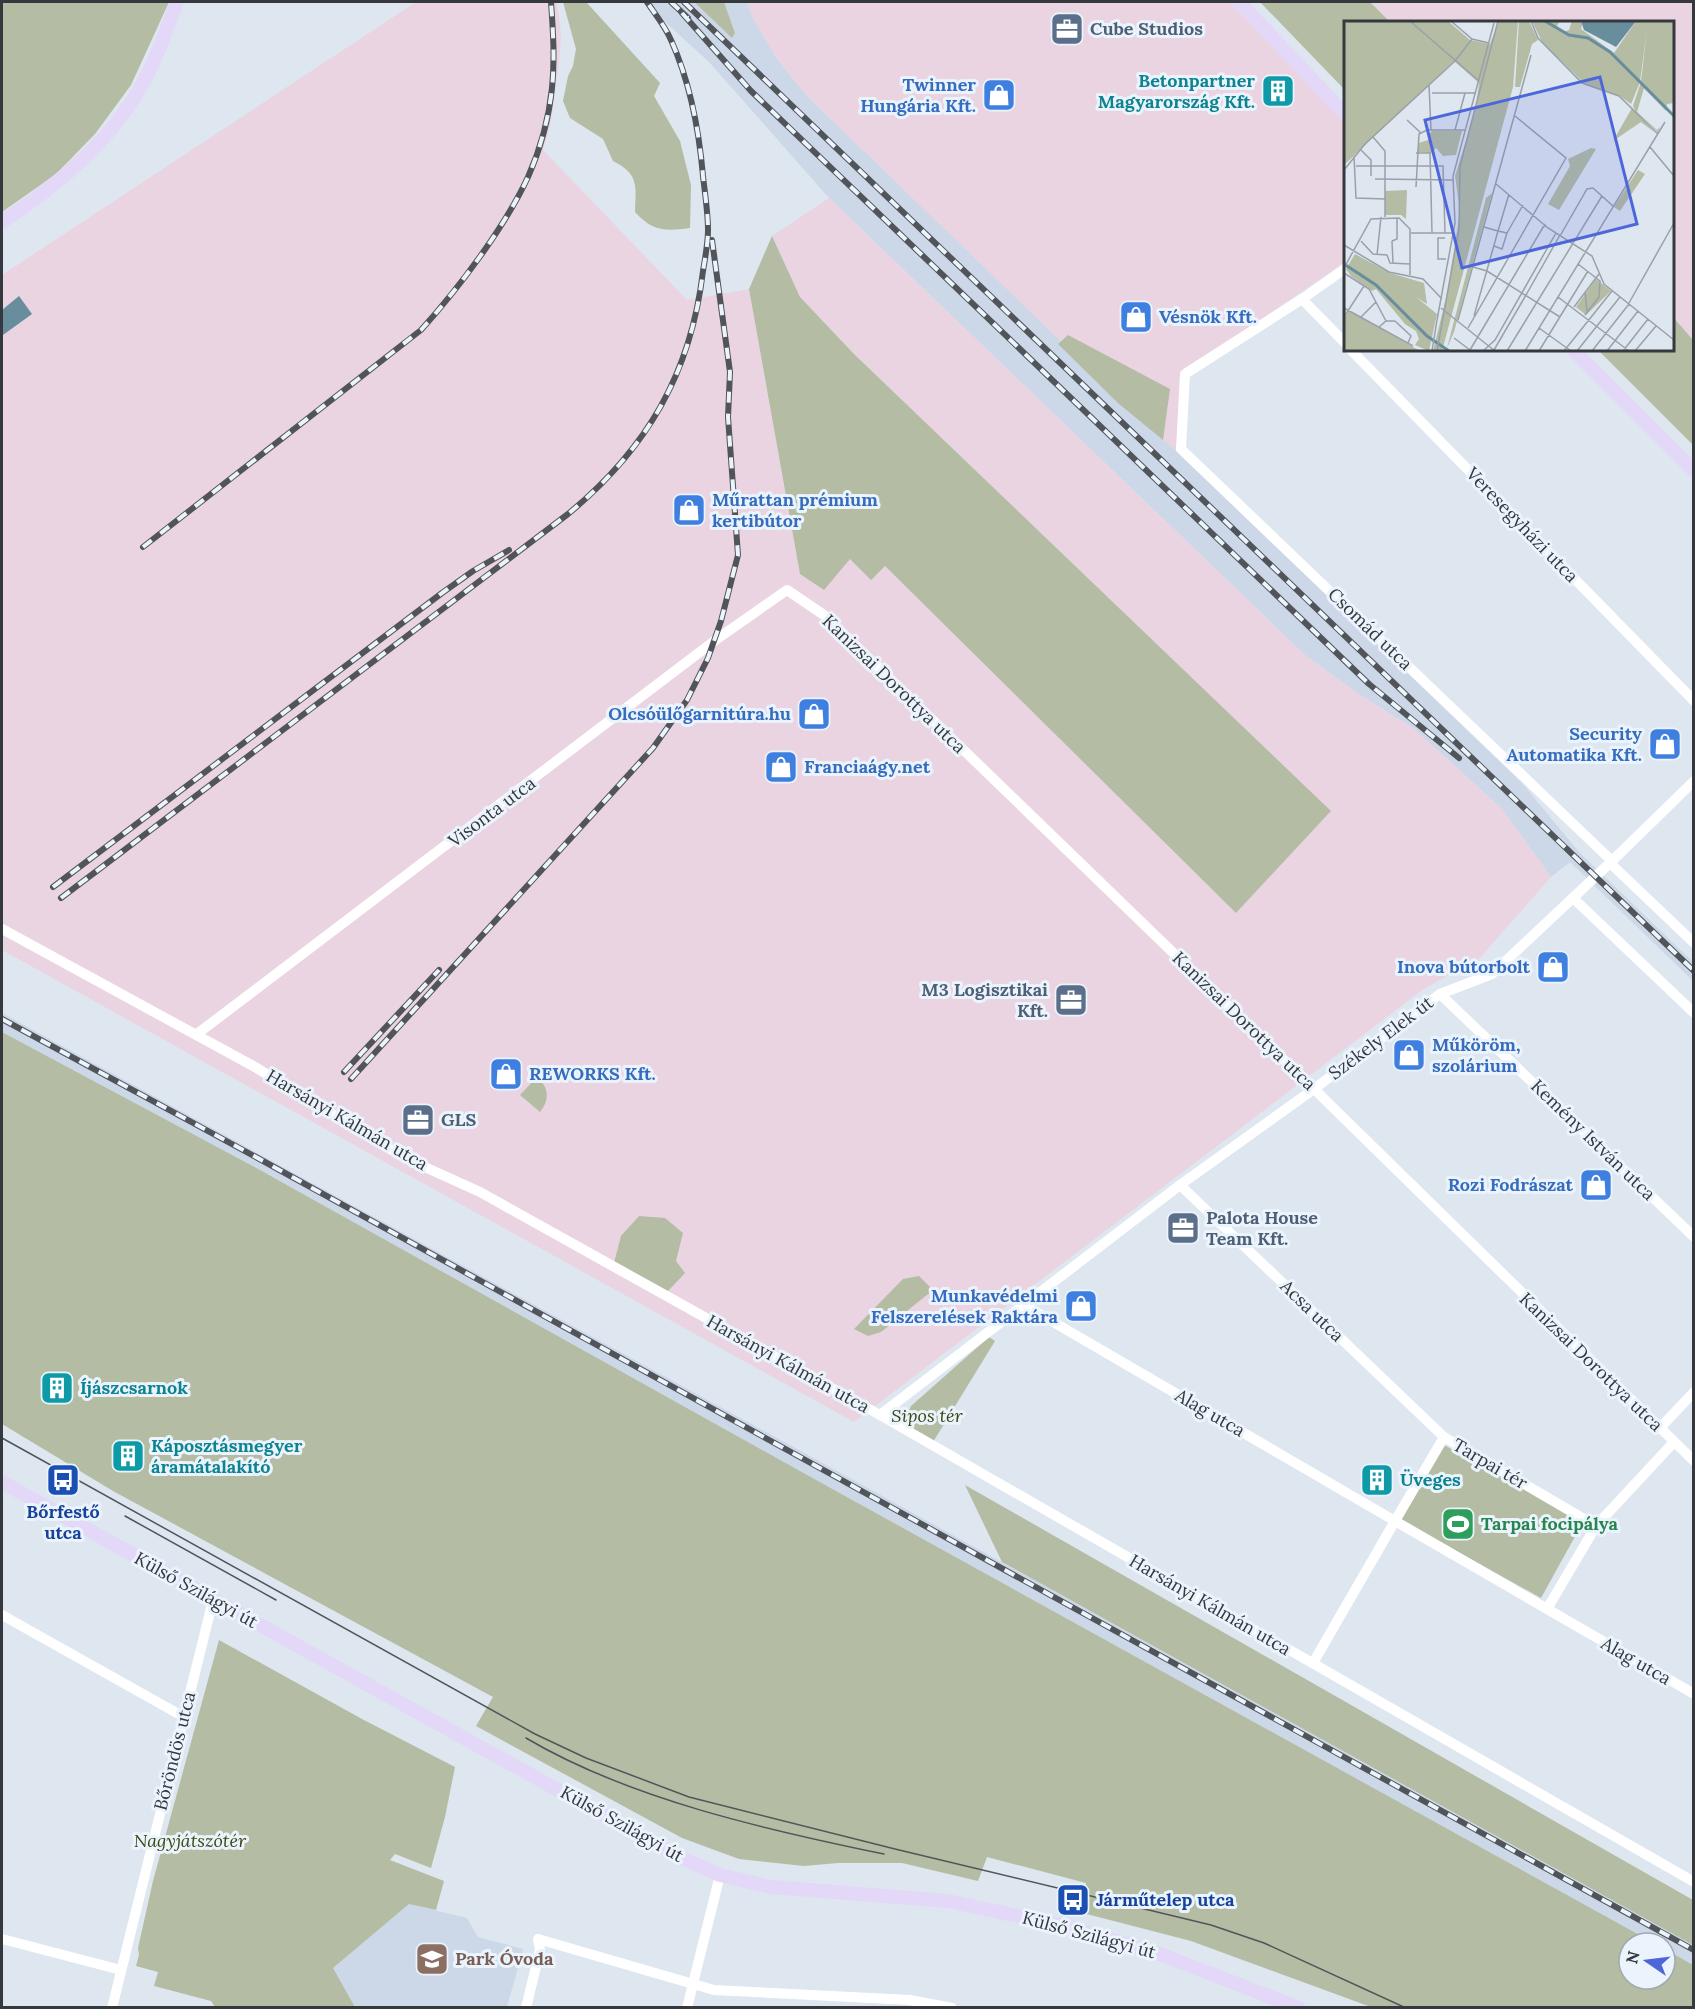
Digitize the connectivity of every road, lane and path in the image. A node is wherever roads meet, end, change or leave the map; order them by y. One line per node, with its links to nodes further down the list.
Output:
1 (177, 2): 4 (street)
2 (1239, 2): 3 (street)
3 (1344, 113)
4 (2, 222)
5 (1344, 269): 6 (street)
6 (1302, 299): 7 (street); 14 (street, Csomád utca)
7 (1344, 342)
8 (1352, 351): 12 (street, Veresegyházi utca)
9 (1574, 351): 10 (street)
10 (1694, 471)
11 (787, 590): 20 (street, Visonta utca); 21 (street, Kanizsai Dorottya utca)
12 (1694, 701)
13 (1694, 781): 14 (street, Székely Elek út)
14 (1611, 862): 15 (street, Székely Elek út); 17 (street, Csomád utca)
15 (1573, 898): 18 (street, Székely Elek út); 19 (street)
16 (2, 929): 20 (street, Harsányi Kálmán utca)
17 (1694, 943)
18 (1440, 994): 21 (street, Székely Elek út); 23 (street, Kemény István utca)
19 (1694, 1013)
20 (197, 1034): 26 (street, Harsányi Kálmán utca)
21 (1314, 1089): 22 (street, Székely Elek út); 27 (street, Kanizsai Dorottya utca)
22 (1180, 1185): 24 (street, Székely Elek út); 28 (street, Acsa utca)
23 (1694, 1237)
24 (1024, 1305): 26 (street); 32 (street, Alag utca)
25 (1694, 1392): 27 (street)
26 (880, 1415): 37 (street, Harsányi Kálmán utca)
27 (1659, 1429): 29 (street, Kanizsai Dorottya utca)
28 (1444, 1437): 32 (street, Tarpai tér); 33 (street, Tarpai tér)
29 (1674, 1442): 30 (street, Kanizsai Dorottya utca); 33 (street)
30 (1694, 1461)
31 (2, 1482): 34 (street, Külső Szilágyi út)
32 (1395, 1521): 35 (street); 37 (street, Tarpai tér)
33 (1596, 1526): 35 (street)
34 (213, 1600): 39 (street, Bőröndös utca); 40 (street, Külső Szilágyi út)
35 (1547, 1610): 38 (street, Alag utca)
36 (2, 1615): 39 (street)
37 (1313, 1663): 41 (street, Harsányi Kálmán utca)
38 (1694, 1694)
39 (184, 1717): 43 (street, Bőröndös utca)
40 (720, 1875): 44 (street); 49 (street, Külső Szilágyi út)
41 (1694, 1882)
42 (2, 1939): 43 (street)
43 (121, 1970): 45 (street, Bőröndös utca)
44 (693, 1984): 46 (street); 47 (street); 48 (street)
45 (112, 2007)
46 (526, 2007)
47 (687, 2007)
48 (952, 2007)
49 (1295, 2007)

